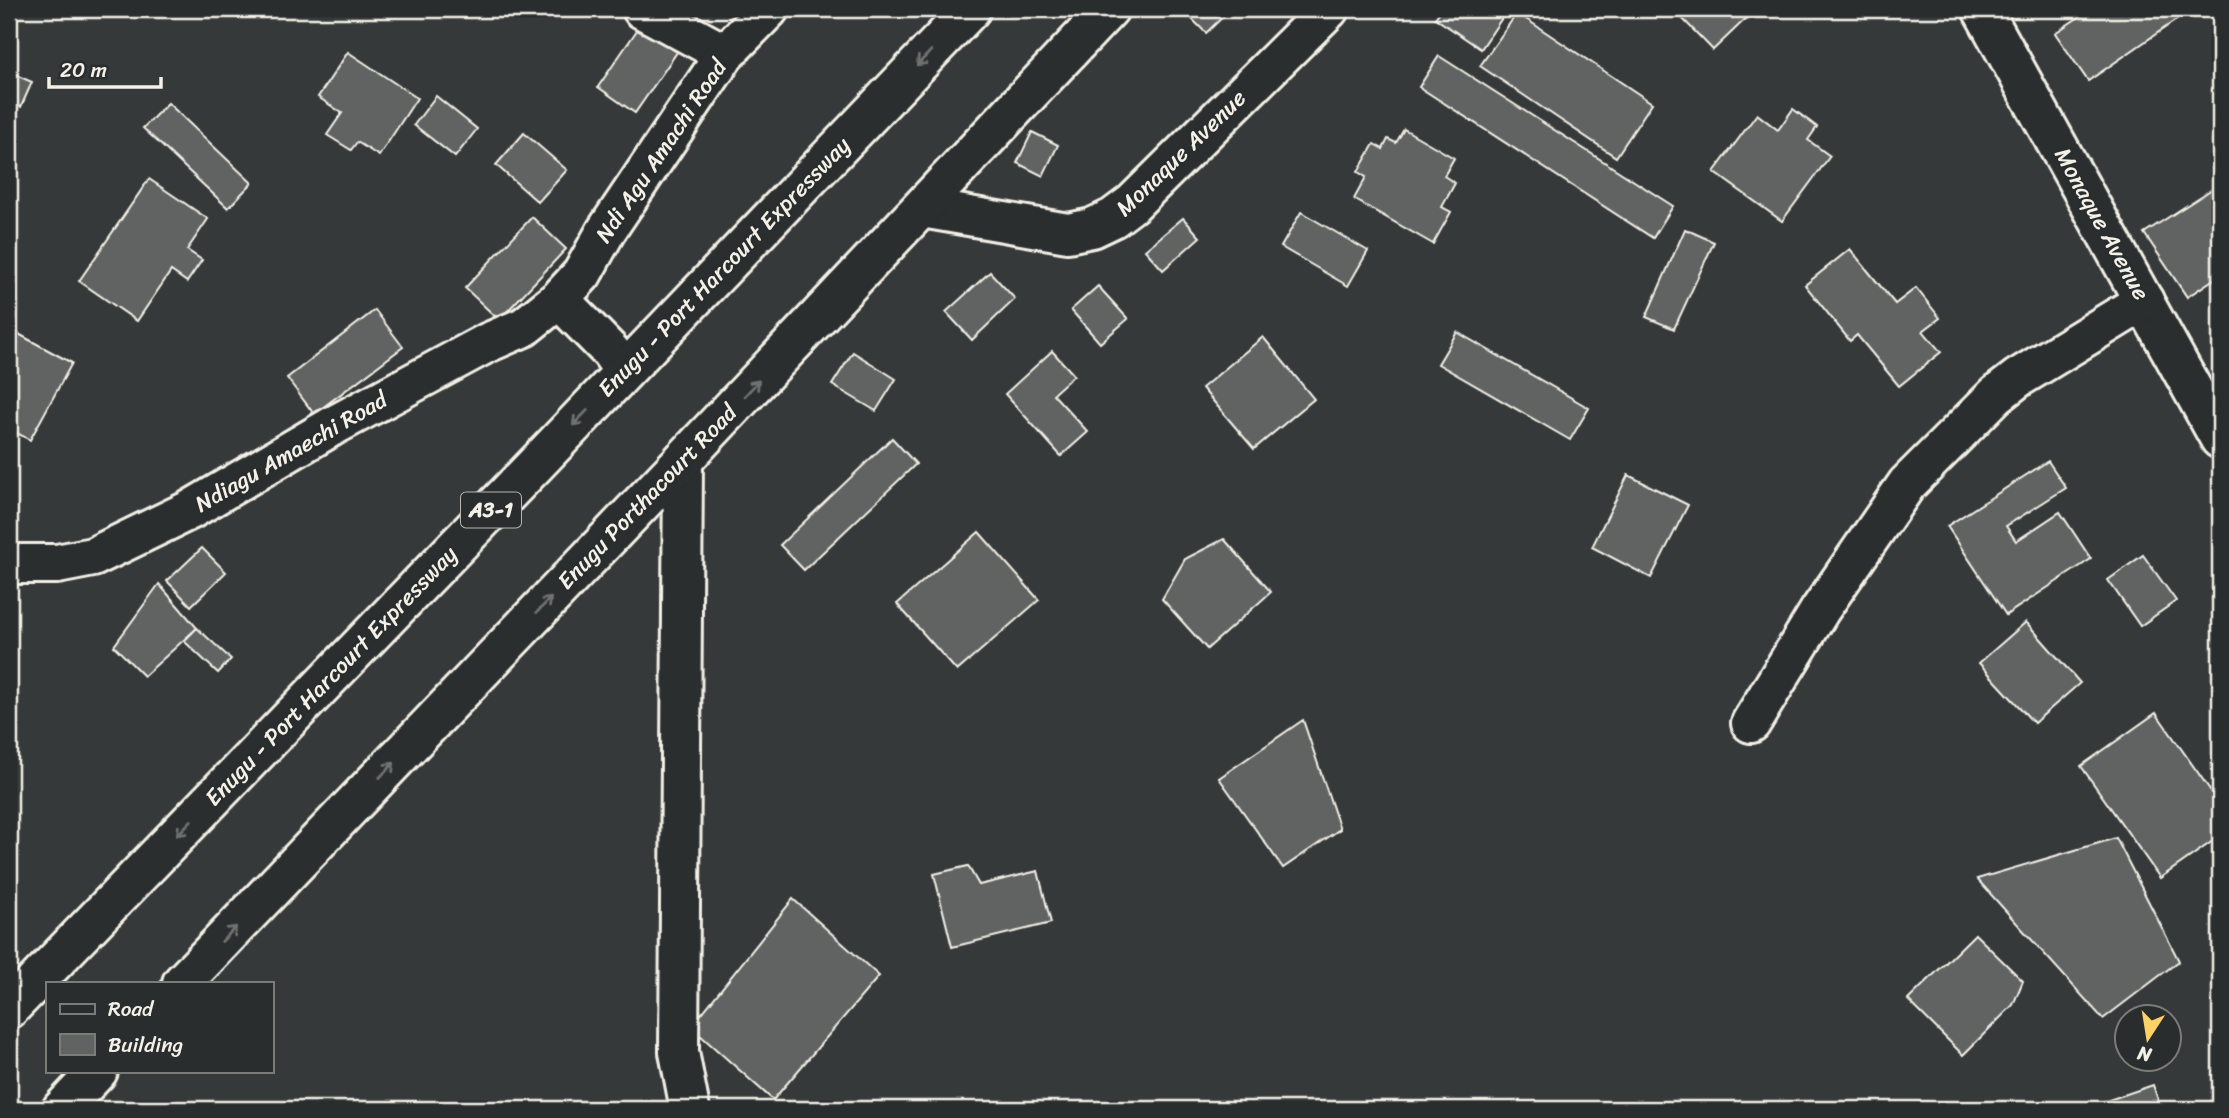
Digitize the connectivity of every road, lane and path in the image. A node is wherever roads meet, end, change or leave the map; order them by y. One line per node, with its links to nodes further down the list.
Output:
1 (642, 9): 7 (main road)
2 (769, 9): 7 (main road, Ndi Agu Amachi Road)
3 (971, 9): 11 (main road, Enugu - Port Harcourt Expressway / A3-1, one-way to 11)
4 (1109, 9): 8 (main road, Enugu Porthacourt Road)
5 (1329, 9): 8 (main road, Monaque Avenue)
6 (1982, 9): 10 (main road, Monaque Avenue)
7 (725, 54): 9 (main road, Ndi Agu Amachi Road)
8 (922, 208): 13 (main road, Enugu Porthacourt Road, one-way to 8)
9 (559, 299): 11 (main road); 14 (main road, Ndiagu Amaechi Road)
10 (2144, 301): 12 (main road, Monaque Avenue); 15 (main road)
11 (624, 372): 17 (main road, Enugu - Port Harcourt Expressway / A3-1, one-way to 17)
12 (2219, 431)
13 (683, 460): 16 (main road, Enugu Porthacourt Road, one-way to 13); 20 (main road)
14 (9, 562)
15 (1751, 723)
16 (183, 982)
17 (9, 1009)
18 (98, 1072): 19 (main road)
19 (62, 1109)
20 (690, 1109)

